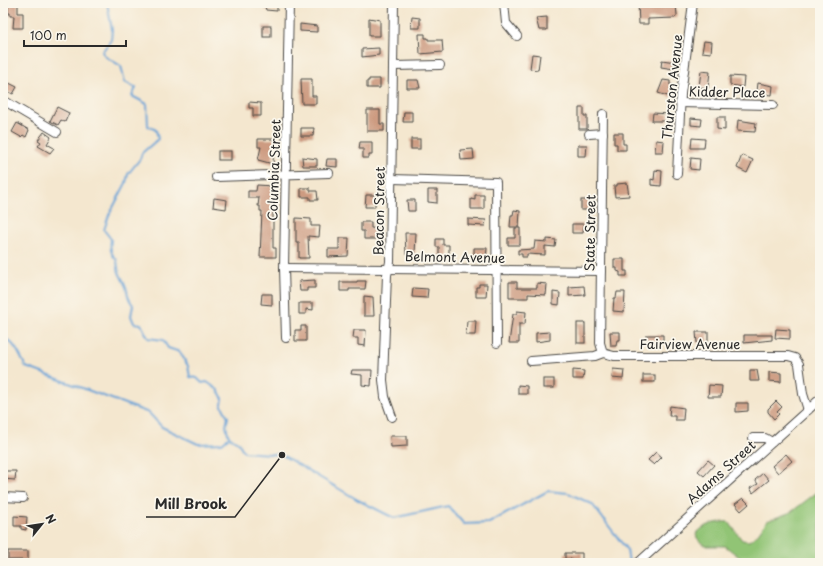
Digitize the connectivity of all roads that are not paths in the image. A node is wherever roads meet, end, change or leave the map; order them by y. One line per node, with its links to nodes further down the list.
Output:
1 (289, 3): 17 (street, Columbia Street)
2 (394, 3): 7 (street, Beacon Street)
3 (504, 3): 5 (street)
4 (693, 3): 9 (street, Thurston Avenue)
5 (517, 36)
6 (440, 65): 7 (street)
7 (393, 66): 19 (street, Beacon Street)
8 (3, 100): 12 (street)
9 (680, 103): 10 (street, Kidder Place); 16 (street, Thurston Avenue)
10 (773, 105)
11 (603, 114): 13 (street, State Street)
12 (57, 132)
13 (603, 133): 14 (street); 23 (street, State Street)
14 (588, 134)
15 (329, 173): 17 (street)
16 (677, 174)
17 (285, 175): 18 (street); 20 (street, Columbia Street)
18 (216, 177)
19 (392, 179): 21 (street, Beacon Street); 22 (street)
20 (284, 268): 21 (street, Belmont Avenue); 24 (street, Columbia Street)
21 (389, 268): 22 (street, Belmont Avenue); 30 (street, Beacon Street)
22 (497, 270): 23 (street, Belmont Avenue); 25 (street)
23 (601, 271): 26 (street, State Street)
24 (286, 338)
25 (497, 343)
26 (603, 352): 27 (street, Fairview Avenue); 29 (street, Fairview Avenue)
27 (531, 361)
28 (820, 399): 29 (street, Adams Street)
29 (808, 410): 32 (street, Adams Street)
30 (392, 417)
31 (753, 438): 32 (street)
32 (772, 442): 35 (street, Adams Street)
33 (3, 497): 34 (street)
34 (23, 498)
35 (638, 563)

